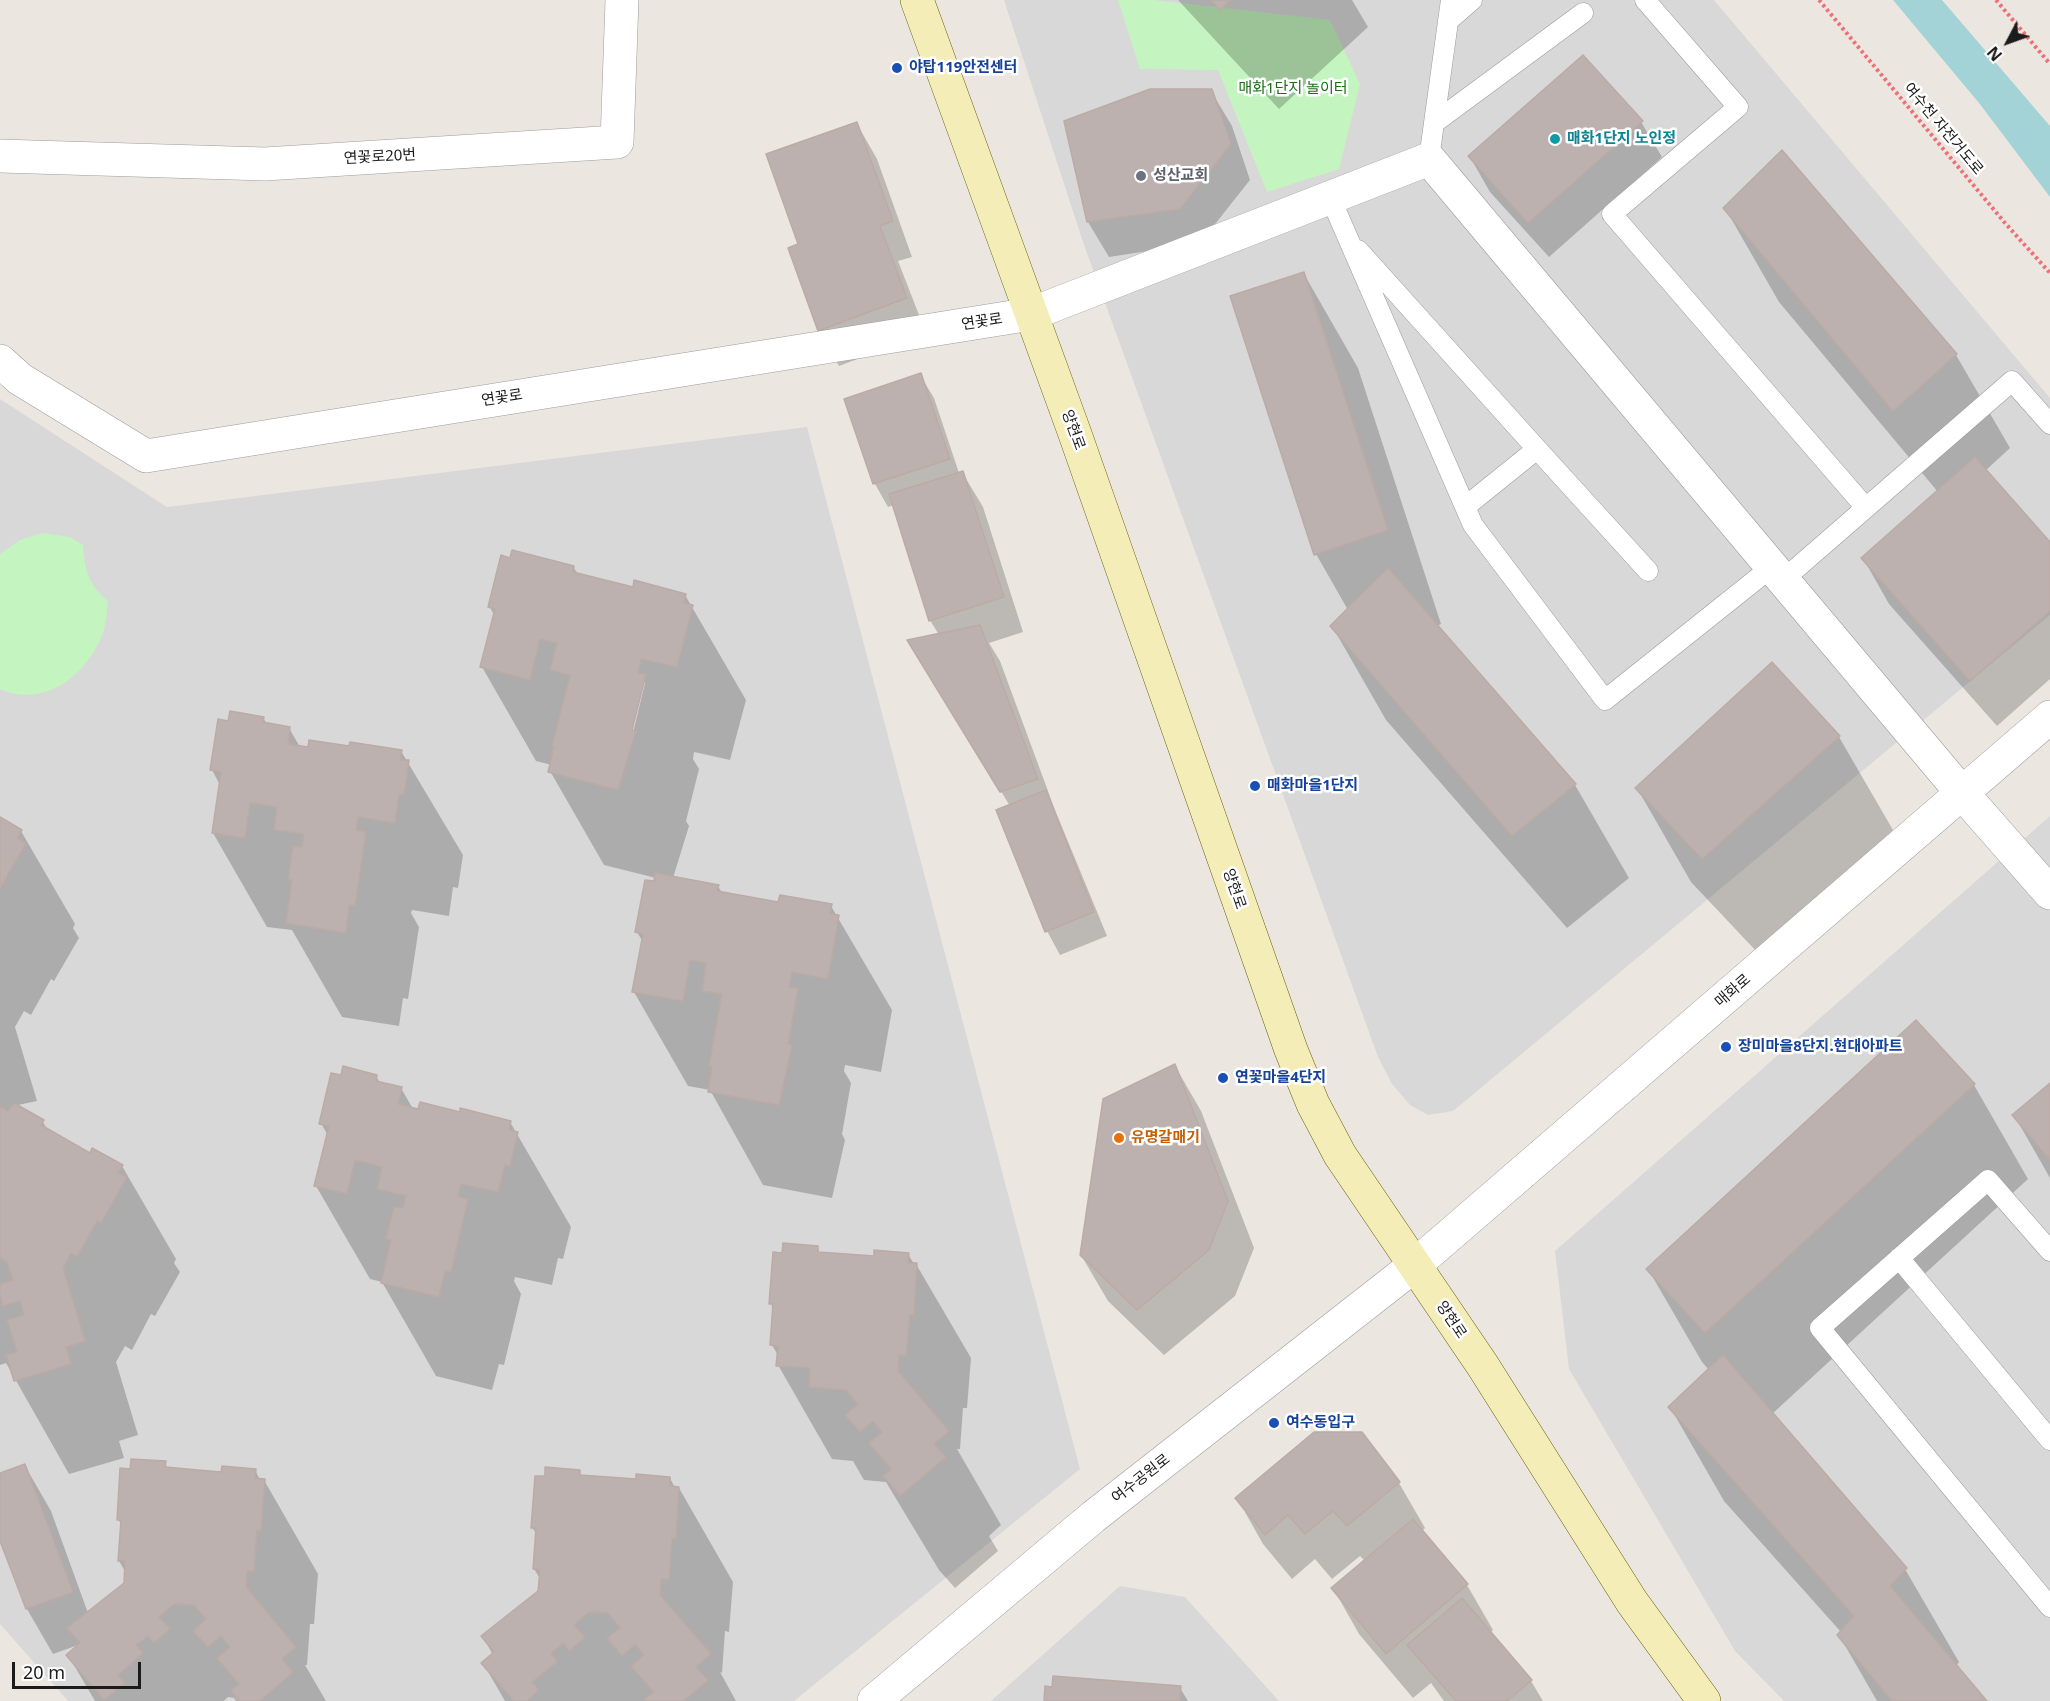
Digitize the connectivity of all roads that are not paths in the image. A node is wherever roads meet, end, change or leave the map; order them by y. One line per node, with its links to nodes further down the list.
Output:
1 (622, 0): 9 (street, 연꽃로20번)
2 (917, 0): 13 (main road, 양현로)
3 (1451, 0): 7 (lane)
4 (1472, 0): 7 (lane)
5 (1646, 0): 18 (lane)
6 (1583, 13): 8 (lane)
7 (1448, 21): 8 (lane)
8 (1434, 123): 10 (lane)
9 (0, 156)
10 (1429, 159): 11 (street, 연꽃로); 20 (street)
11 (1330, 197): 12 (lane); 13 (street, 연꽃로)
12 (1347, 237): 16 (lane); 17 (lane)
13 (1031, 314): 14 (street, 연꽃로); 26 (main road, 양현로)
14 (0, 361)
15 (2050, 424): 18 (lane)
16 (1537, 448): 17 (lane); 19 (lane)
17 (1465, 507): 20 (lane)
18 (1866, 508): 20 (lane)
19 (1648, 571)
20 (1778, 573): 22 (street)
21 (2050, 717): 22 (street, 매화로)
22 (1962, 794): 23 (street); 26 (street, 매화로)
23 (2050, 893)
24 (2050, 1251): 25 (lane)
25 (1899, 1258): 27 (lane); 28 (lane)
26 (1415, 1265): 29 (street, 여수공원로); 30 (main road, 양현로)
27 (2050, 1440)
28 (2050, 1607)
29 (874, 1701)
30 (1704, 1701)

